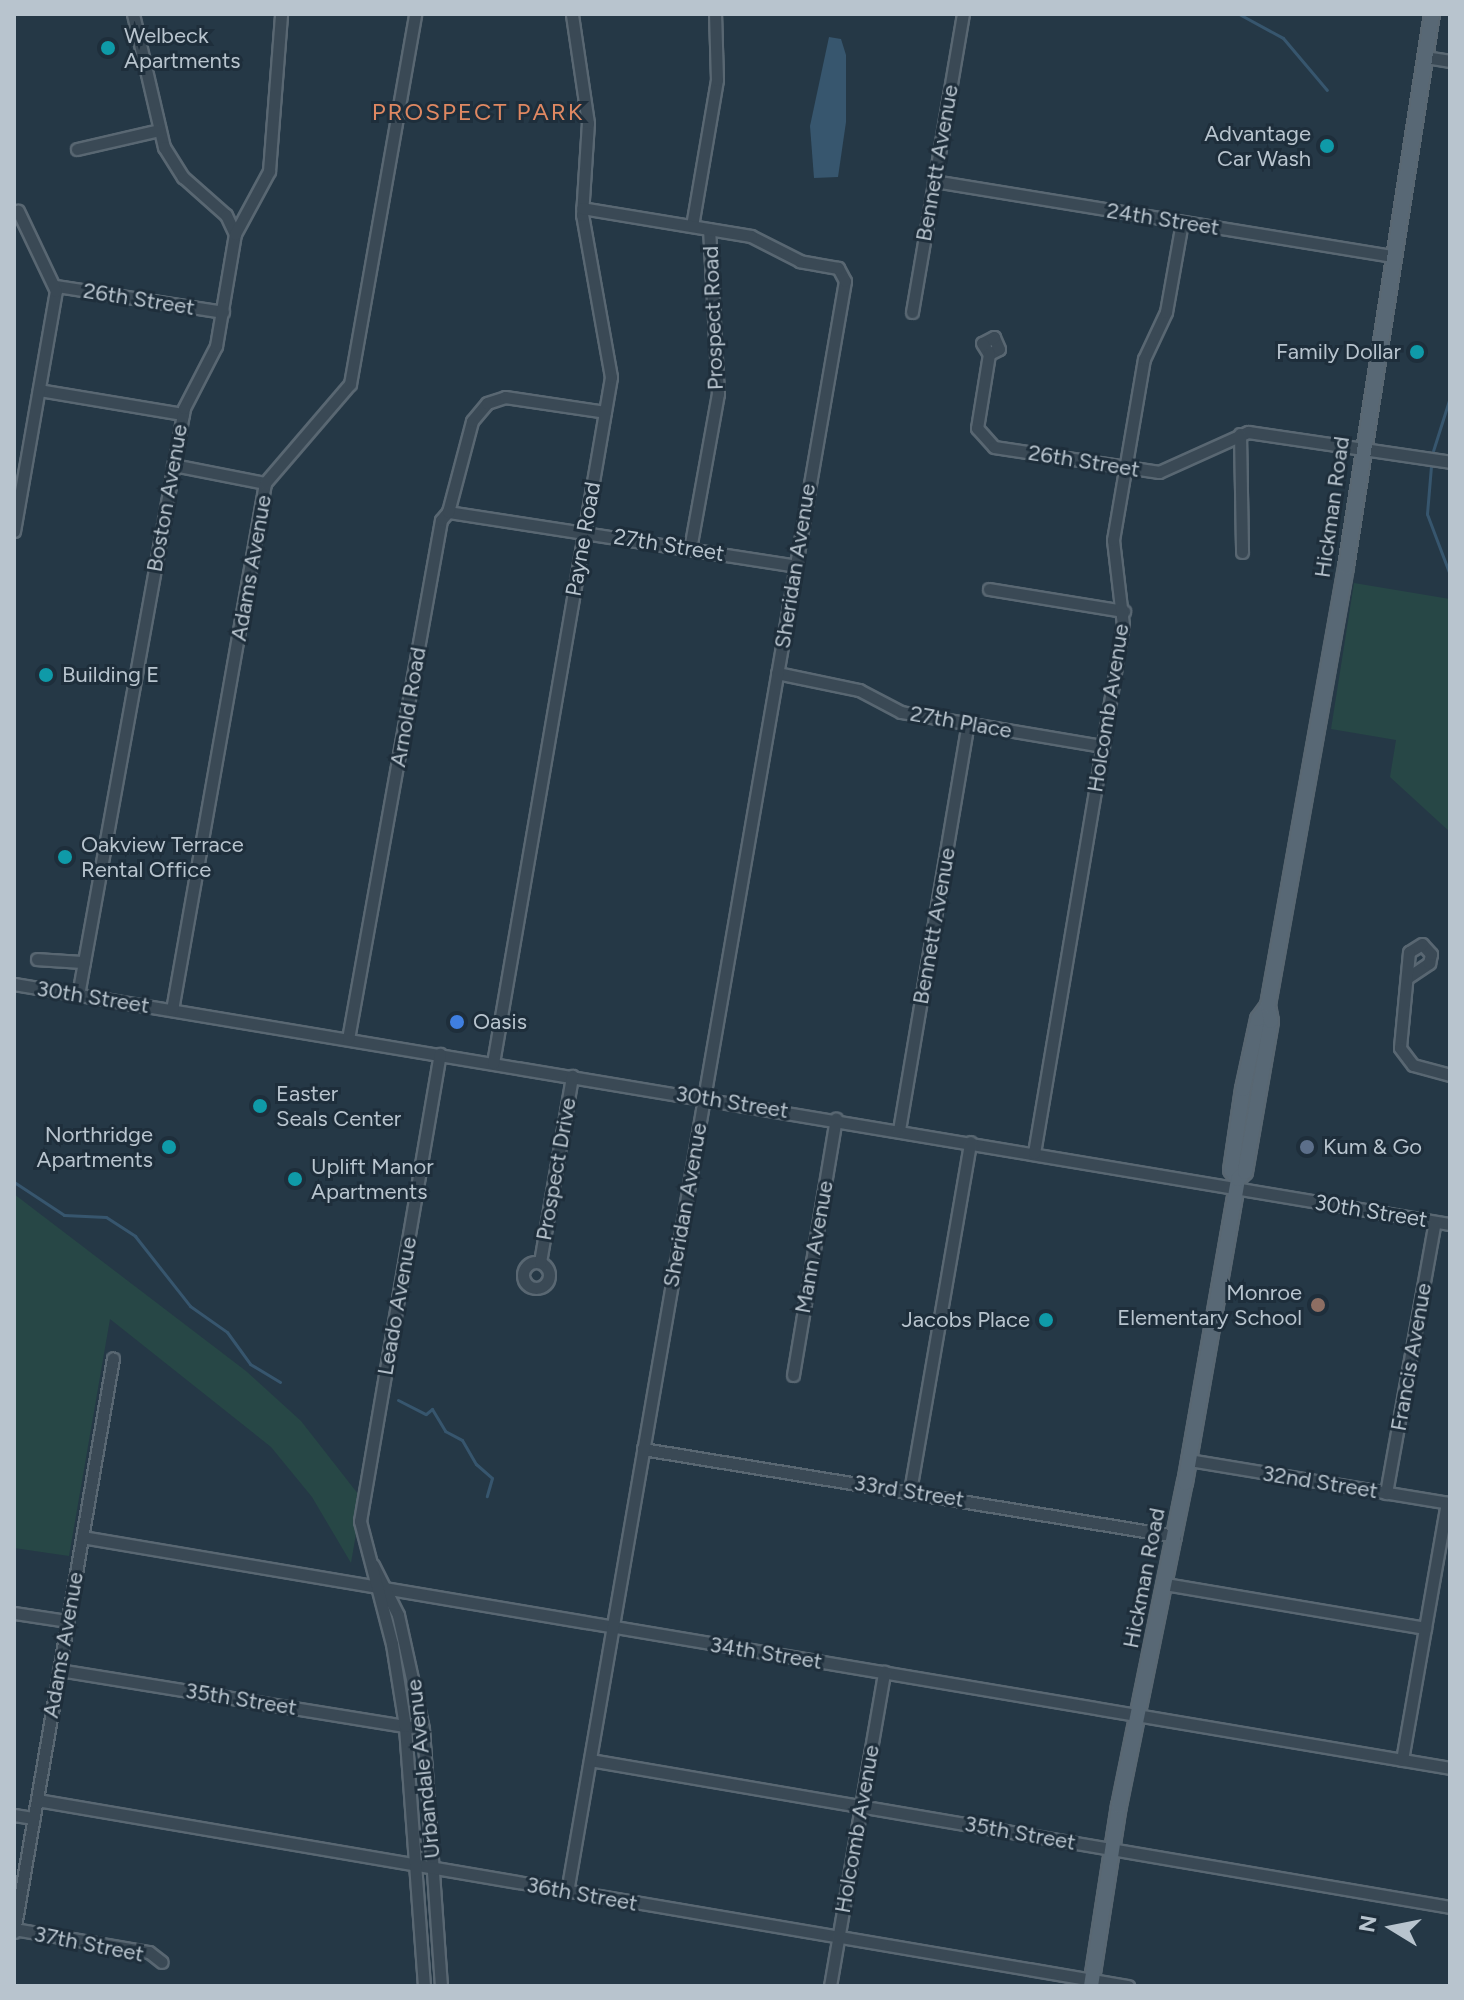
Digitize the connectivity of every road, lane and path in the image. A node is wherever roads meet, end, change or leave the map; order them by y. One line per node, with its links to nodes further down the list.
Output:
1 (133, 14): 10 (street)
2 (281, 14): 18 (street, Boston Avenue)
3 (415, 14): 32 (street, Adams Avenue)
4 (572, 14): 13 (street, Payne Road)
5 (715, 14): 16 (street, Prospect Road)
6 (963, 14): 12 (street, Bennett Avenue)
7 (1432, 14): 8 (main road, Hickman Road)
8 (1425, 57): 9 (street); 19 (main road, Hickman Road)
9 (1450, 61)
10 (159, 130): 11 (street); 18 (street)
11 (77, 149)
12 (934, 181): 15 (street, 24th Street); 22 (street, Bennett Avenue)
13 (582, 208): 16 (street); 25 (street, Payne Road)
14 (18, 211): 20 (street)
15 (1182, 222): 19 (street, 24th Street); 31 (street, Holcomb Avenue)
16 (692, 226): 17 (street)
17 (709, 229): 36 (street, Prospect Road); 38 (street, Sheridan Avenue)
18 (235, 234): 21 (street, Boston Avenue)
19 (1392, 256): 28 (main road, Hickman Road)
20 (56, 286): 21 (street, 26th Street); 24 (street)
21 (223, 312): 26 (street, Boston Avenue)
22 (912, 312)
23 (989, 354): 31 (street, 26th Street)
24 (39, 390): 26 (street); 34 (street)
25 (605, 412): 33 (street, Arnold Road); 35 (street, Payne Road)
26 (183, 414): 30 (street, Boston Avenue)
27 (1240, 434): 28 (street, 26th Street); 31 (street, 26th Street); 37 (street)
28 (1362, 447): 29 (street, 26th Street); 60 (main road, Hickman Road)
29 (1450, 462)
30 (173, 465): 32 (street); 45 (street, Boston Avenue)
31 (1125, 468): 40 (street, Holcomb Avenue)
32 (265, 483): 49 (street, Adams Avenue)
33 (448, 512): 35 (street, 27th Street); 50 (street, Arnold Road)
34 (14, 531)
35 (584, 531): 36 (street, 27th Street); 52 (street, Payne Road)
36 (690, 549): 38 (street, 27th Street)
37 (1242, 552)
38 (795, 566): 41 (street, Sheridan Avenue)
39 (989, 589): 40 (street)
40 (1124, 611): 43 (street, Holcomb Avenue)
41 (777, 673): 42 (street, 27th Place); 55 (street, Sheridan Avenue)
42 (968, 723): 43 (street, 27th Place); 57 (street, Bennett Avenue)
43 (1103, 746): 59 (street, Holcomb Avenue)
44 (37, 959): 45 (street)
45 (84, 962): 48 (street, Boston Avenue)
46 (1407, 978): 53 (street)
47 (14, 984): 48 (street, 30th Street)
48 (78, 995): 49 (street, 30th Street)
49 (172, 1010): 50 (street, 30th Street)
50 (348, 1039): 51 (street, 30th Street)
51 (440, 1054): 52 (street, 30th Street); 71 (street, Leado Avenue)
52 (493, 1063): 54 (street, 30th Street)
53 (1450, 1075)
54 (572, 1076): 55 (street, 30th Street); 63 (street, Prospect Drive)
55 (704, 1097): 56 (street, 30th Street); 66 (street, Sheridan Avenue)
56 (836, 1119): 57 (street, 30th Street); 65 (street, Mann Avenue)
57 (899, 1130): 58 (street, 30th Street)
58 (970, 1142): 59 (street, 30th Street); 68 (street)
59 (1034, 1153): 60 (street, 30th Street)
60 (1237, 1184): 61 (street, 30th Street); 67 (main road, Hickman Road)
61 (1435, 1222): 62 (street, 30th Street); 69 (street, Francis Avenue)
62 (1450, 1224)
63 (540, 1262)
64 (113, 1358): 73 (street, Adams Avenue)
65 (793, 1375)
66 (643, 1449): 68 (street, 33rd Street); 80 (street, Sheridan Avenue)
67 (1189, 1460): 69 (street, 32nd Street); 72 (main road, Hickman Road)
68 (910, 1491): 72 (street, 33rd Street)
69 (1386, 1493): 70 (street, 32nd Street)
70 (1449, 1503): 81 (street)
71 (362, 1510): 74 (street, Urbandale Avenue)
72 (1175, 1536): 75 (main road, Hickman Road)
73 (82, 1537): 76 (street, 34th Street); 79 (street, Adams Avenue)
74 (370, 1561): 76 (street, Urbandale Avenue); 77 (street, Urbandale Avenue)
75 (1165, 1584): 81 (street); 84 (main road, Hickman Road)
76 (376, 1587): 77 (street, 34th Street); 85 (street, Urbandale Avenue)
77 (390, 1590): 80 (street, 34th Street); 86 (street, Urbandale Avenue)
78 (14, 1613): 79 (street)
79 (67, 1621): 82 (street, Adams Avenue)
80 (613, 1627): 83 (street, 34th Street); 87 (street, Sheridan Avenue)
81 (1425, 1628): 88 (street)
82 (59, 1670): 85 (street, 35th Street); 90 (street, Adams Avenue)
83 (884, 1672): 84 (street, 34th Street); 91 (street, Holcomb Avenue)
84 (1139, 1716): 88 (street, 34th Street); 94 (main road, Hickman Road)
85 (405, 1726): 86 (street, 35th Street); 95 (street, Urbandale Avenue)
86 (423, 1729): 96 (street, Urbandale Avenue)
87 (590, 1760): 91 (street, 35th Street); 97 (street, Sheridan Avenue)
88 (1402, 1760): 89 (street, 34th Street)
89 (1450, 1768)
90 (37, 1800): 93 (street, Adams Avenue); 95 (street, 36th Street)
91 (861, 1806): 94 (street, 35th Street); 100 (street, Holcomb Avenue)
92 (14, 1815): 93 (street)
93 (34, 1818): 99 (street, Adams Avenue)
94 (1112, 1849): 98 (street, 35th Street); 102 (main road, Hickman Road)
95 (416, 1863): 96 (street, 36th Street); 103 (street, Urbandale Avenue)
96 (433, 1866): 97 (street, 36th Street); 104 (street, Urbandale Avenue)
97 (567, 1892): 100 (street, 36th Street)
98 (1450, 1907)
99 (14, 1931): 101 (street, 37th Street)
100 (839, 1938): 102 (street, 36th Street); 105 (street, Holcomb Avenue)
101 (162, 1962)
102 (1091, 1983): 106 (street, 36th Street)
103 (424, 1986)
104 (441, 1986)
105 (830, 1986)
106 (1128, 1986)

